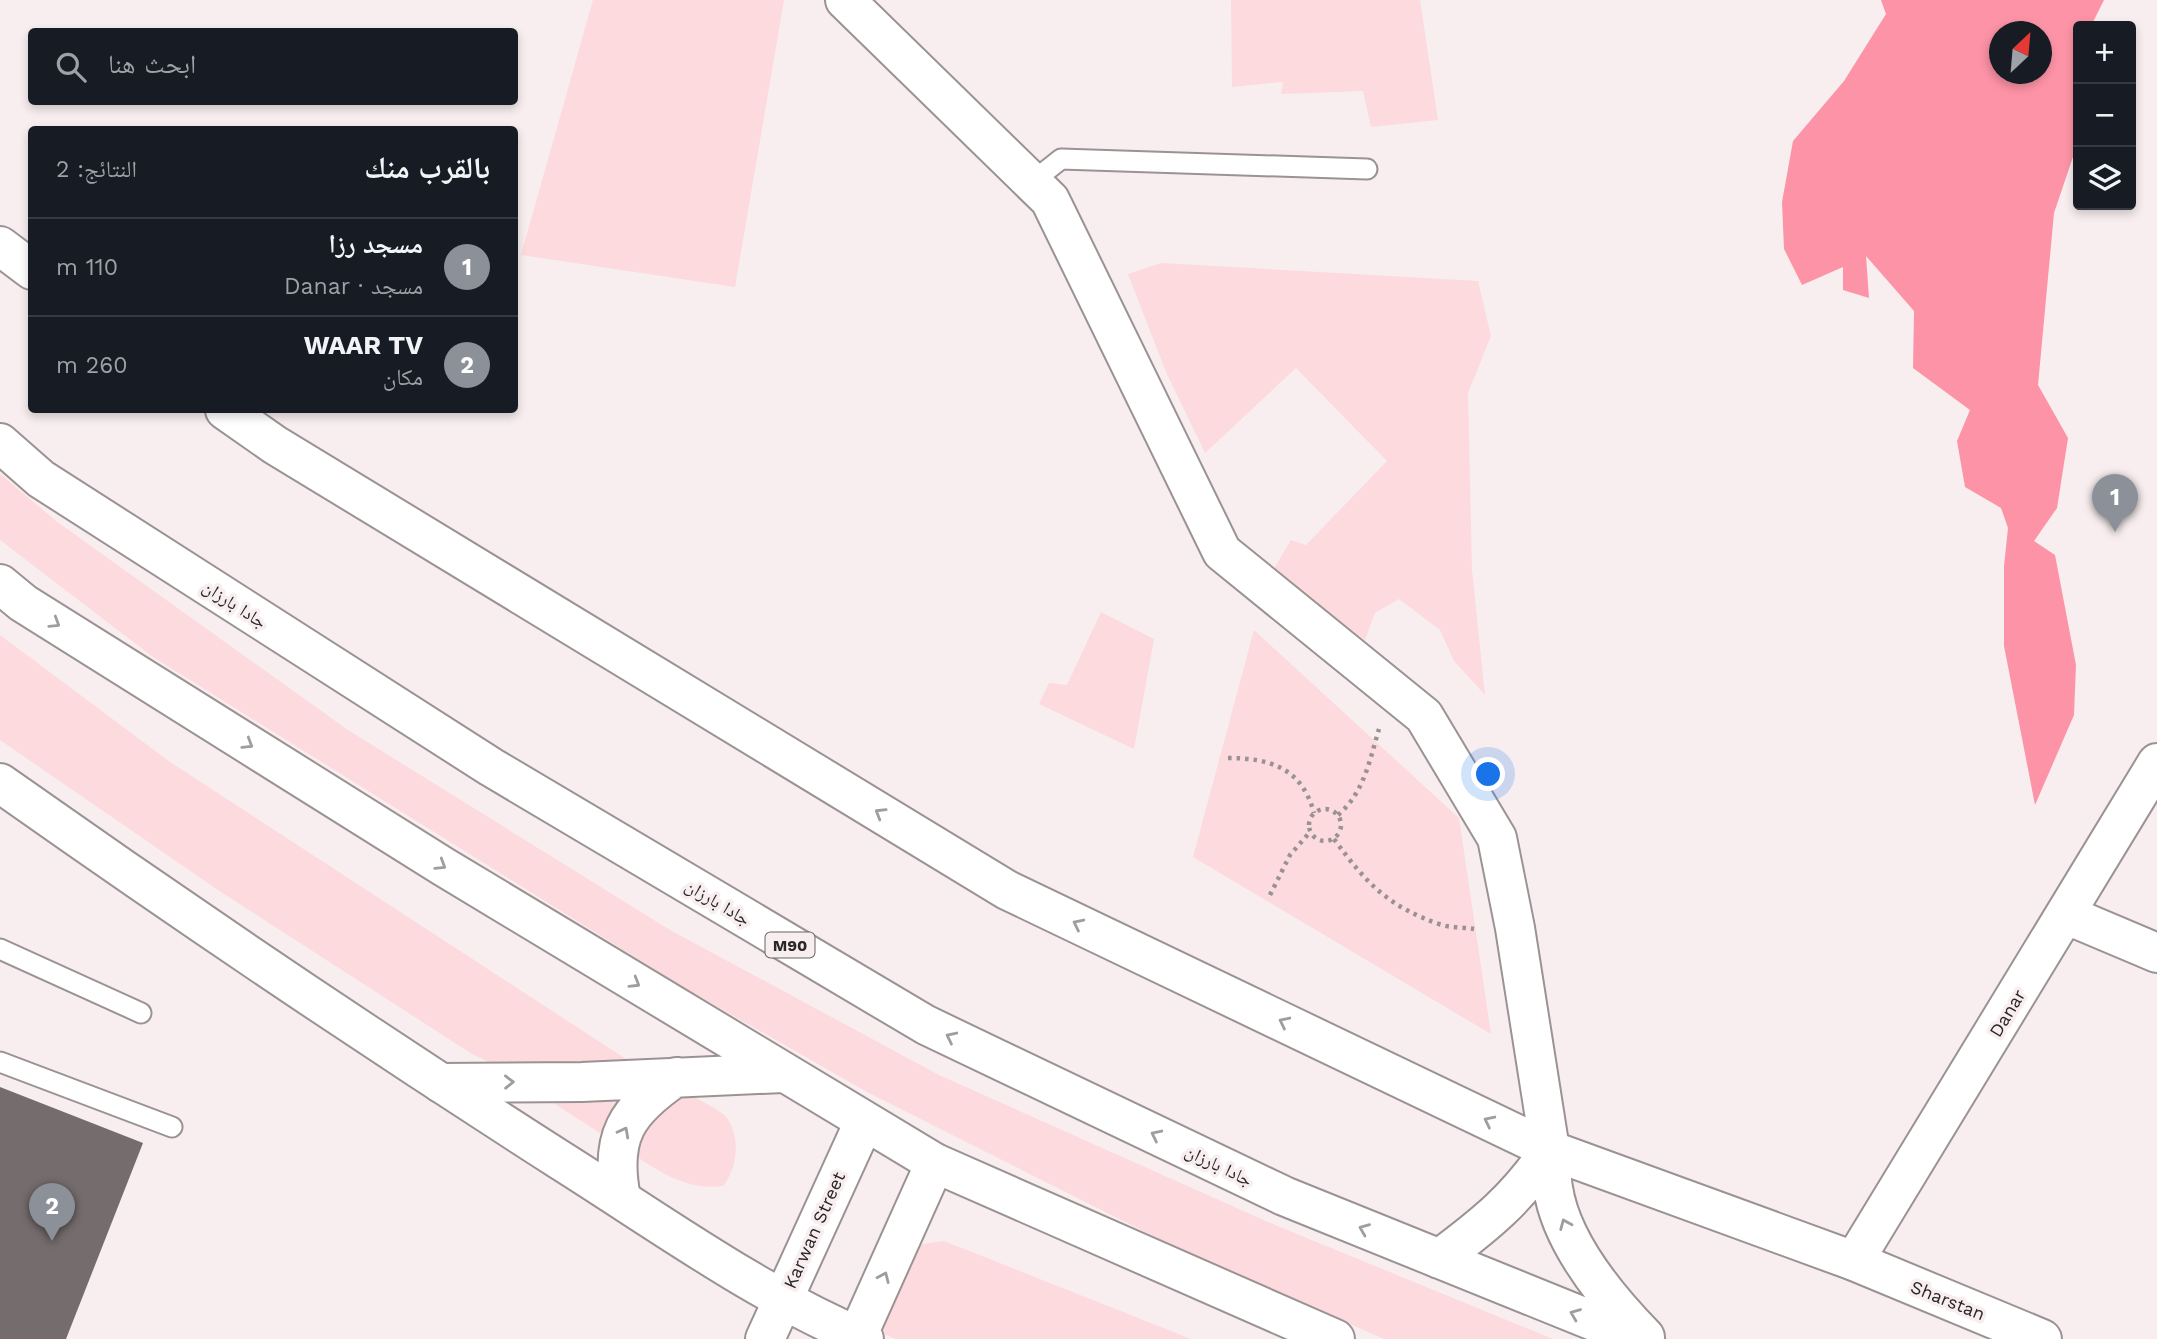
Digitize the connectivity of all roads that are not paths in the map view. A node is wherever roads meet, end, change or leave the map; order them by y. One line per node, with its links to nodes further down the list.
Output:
1 (845, 0): 3 (main road)
2 (1367, 169): 3 (lane)
3 (1032, 183): 21 (main road)
4 (0, 246): 5 (main road)
5 (28, 267)
6 (229, 413): 21 (main road, Sharstan, one-way to 6)
7 (0, 443): 24 (main road, جادا بارزان / M90, one-way to 7)
8 (0, 584): 16 (main road, one-way to 16)
9 (2157, 763): 11 (main road, Danar)
10 (0, 783): 18 (main road)
11 (2067, 915): 13 (main road); 25 (main road, Danar)
12 (0, 949): 14 (lane)
13 (2157, 953)
14 (141, 1013)
15 (0, 1062): 20 (lane)
16 (783, 1073): 17 (main road); 19 (main road)
17 (676, 1077): 18 (main road, one-way to 17); 23 (main road, one-way to 17)
18 (441, 1083): 23 (main road)
19 (864, 1122): 22 (main road); 26 (main road, Karwan Street)
20 (172, 1128)
21 (1550, 1150): 24 (main road); 25 (main road, Sharstan); 31 (main road, one-way to 21)
22 (935, 1163): 27 (main road, one-way to 22); 29 (main road)
23 (621, 1198): 26 (main road)
24 (1439, 1259): 30 (main road, جادا بارزان / M90, one-way to 24)
25 (1854, 1261): 32 (main road, Sharstan)
26 (782, 1301): 27 (main road); 28 (main road, Karwan Street)
27 (859, 1338)
28 (765, 1339)
29 (1335, 1339)
30 (1638, 1339)
31 (1646, 1339)
32 (2042, 1339)

